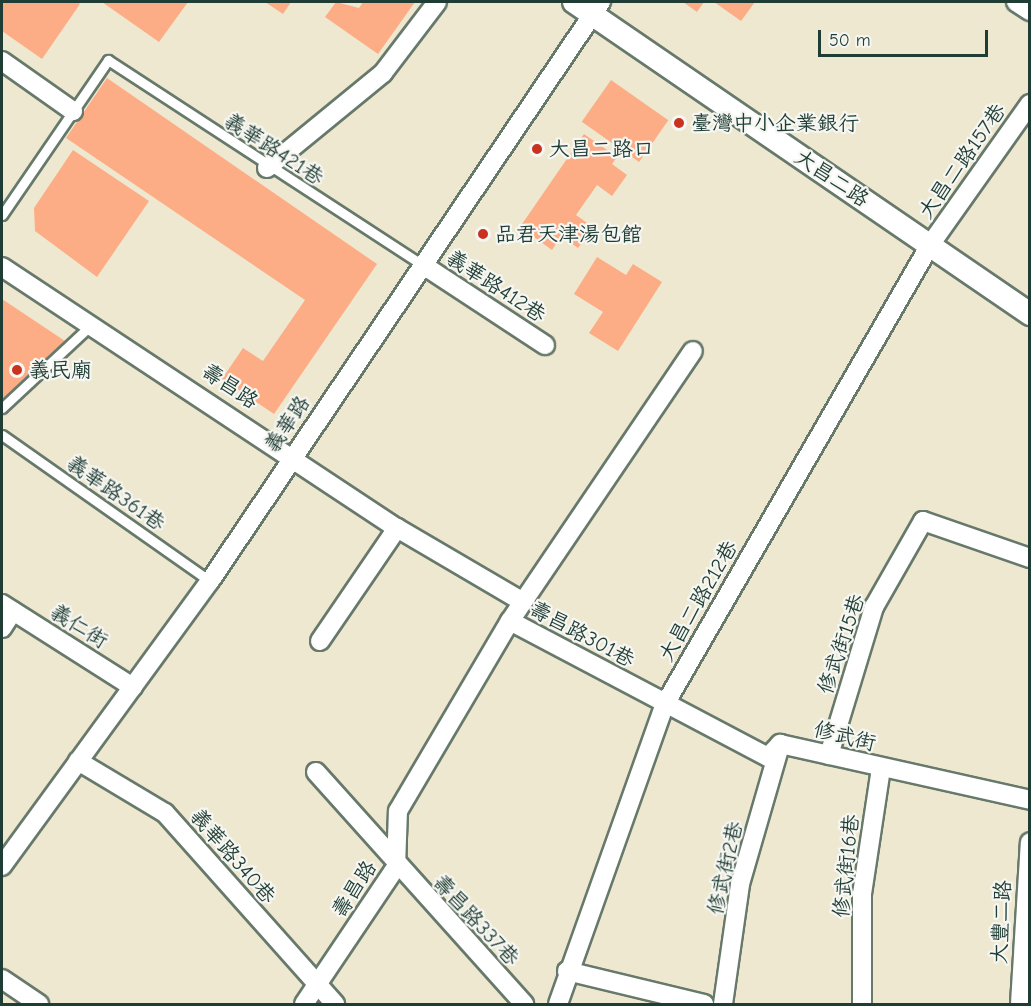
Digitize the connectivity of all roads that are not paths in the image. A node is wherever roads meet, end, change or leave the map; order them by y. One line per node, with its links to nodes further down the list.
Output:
1 (437, 2): 8 (street)
2 (1016, 2): 4 (street)
3 (589, 6): 10 (street, 大昌二路); 11 (street, 義華路)
4 (1029, 11)
5 (2, 61): 7 (street)
6 (1029, 104): 10 (street, 大昌二路157巷)
7 (73, 111): 8 (lane, 義華路421巷); 9 (lane)
8 (267, 168): 11 (lane, 義華路421巷)
9 (2, 215)
10 (930, 245): 13 (street, 大昌二路); 29 (street, 大昌二路212巷)
11 (423, 265): 15 (street, 義華路412巷); 19 (street, 義華路)
12 (2, 267): 14 (street, 壽昌路)
13 (1028, 311)
14 (93, 323): 17 (lane); 19 (street, 壽昌路)
15 (545, 345)
16 (693, 351): 23 (street, 壽昌路)
17 (2, 408)
18 (2, 435): 22 (lane, 義華路361巷)
19 (293, 455): 20 (street, 壽昌路); 22 (street, 義華路)
20 (397, 528): 23 (street, 壽昌路); 27 (street)
21 (1029, 558): 31 (street, 修武街15巷)
22 (210, 581): 28 (street, 義華路)
23 (523, 602): 25 (street, 壽昌路)
24 (7, 607): 26 (street); 28 (street, 義仁街)
25 (510, 621): 29 (street, 壽昌路301巷); 38 (street, 壽昌路)
26 (2, 628)
27 (320, 641)
28 (133, 687): 32 (street, 義華路)
29 (665, 704): 30 (street, 修武街); 39 (street, 大昌二路212巷)
30 (780, 744): 31 (street, 修武街); 48 (street, 修武街2巷)
31 (829, 755): 33 (street, 修武街)
32 (78, 761): 37 (street, 義華路); 41 (street, 義華路340巷)
33 (881, 768): 35 (street, 修武街); 49 (street, 修武街16巷)
34 (316, 772): 38 (street, 壽昌路337巷)
35 (1029, 800)
36 (1029, 842): 50 (street, 大豐二路)
37 (2, 866)
38 (396, 867): 41 (street, 壽昌路); 45 (street, 壽昌路337巷)
39 (567, 970): 46 (street, 大昌二路212巷); 47 (street)
40 (2, 979): 42 (street)
41 (318, 986): 43 (street, 壽昌路); 44 (street, 義華路340巷)
42 (39, 1005)
43 (304, 1005)
44 (335, 1005)
45 (524, 1005)
46 (558, 1005)
47 (704, 1005)
48 (723, 1005)
49 (862, 1005)
50 (1020, 1005)

